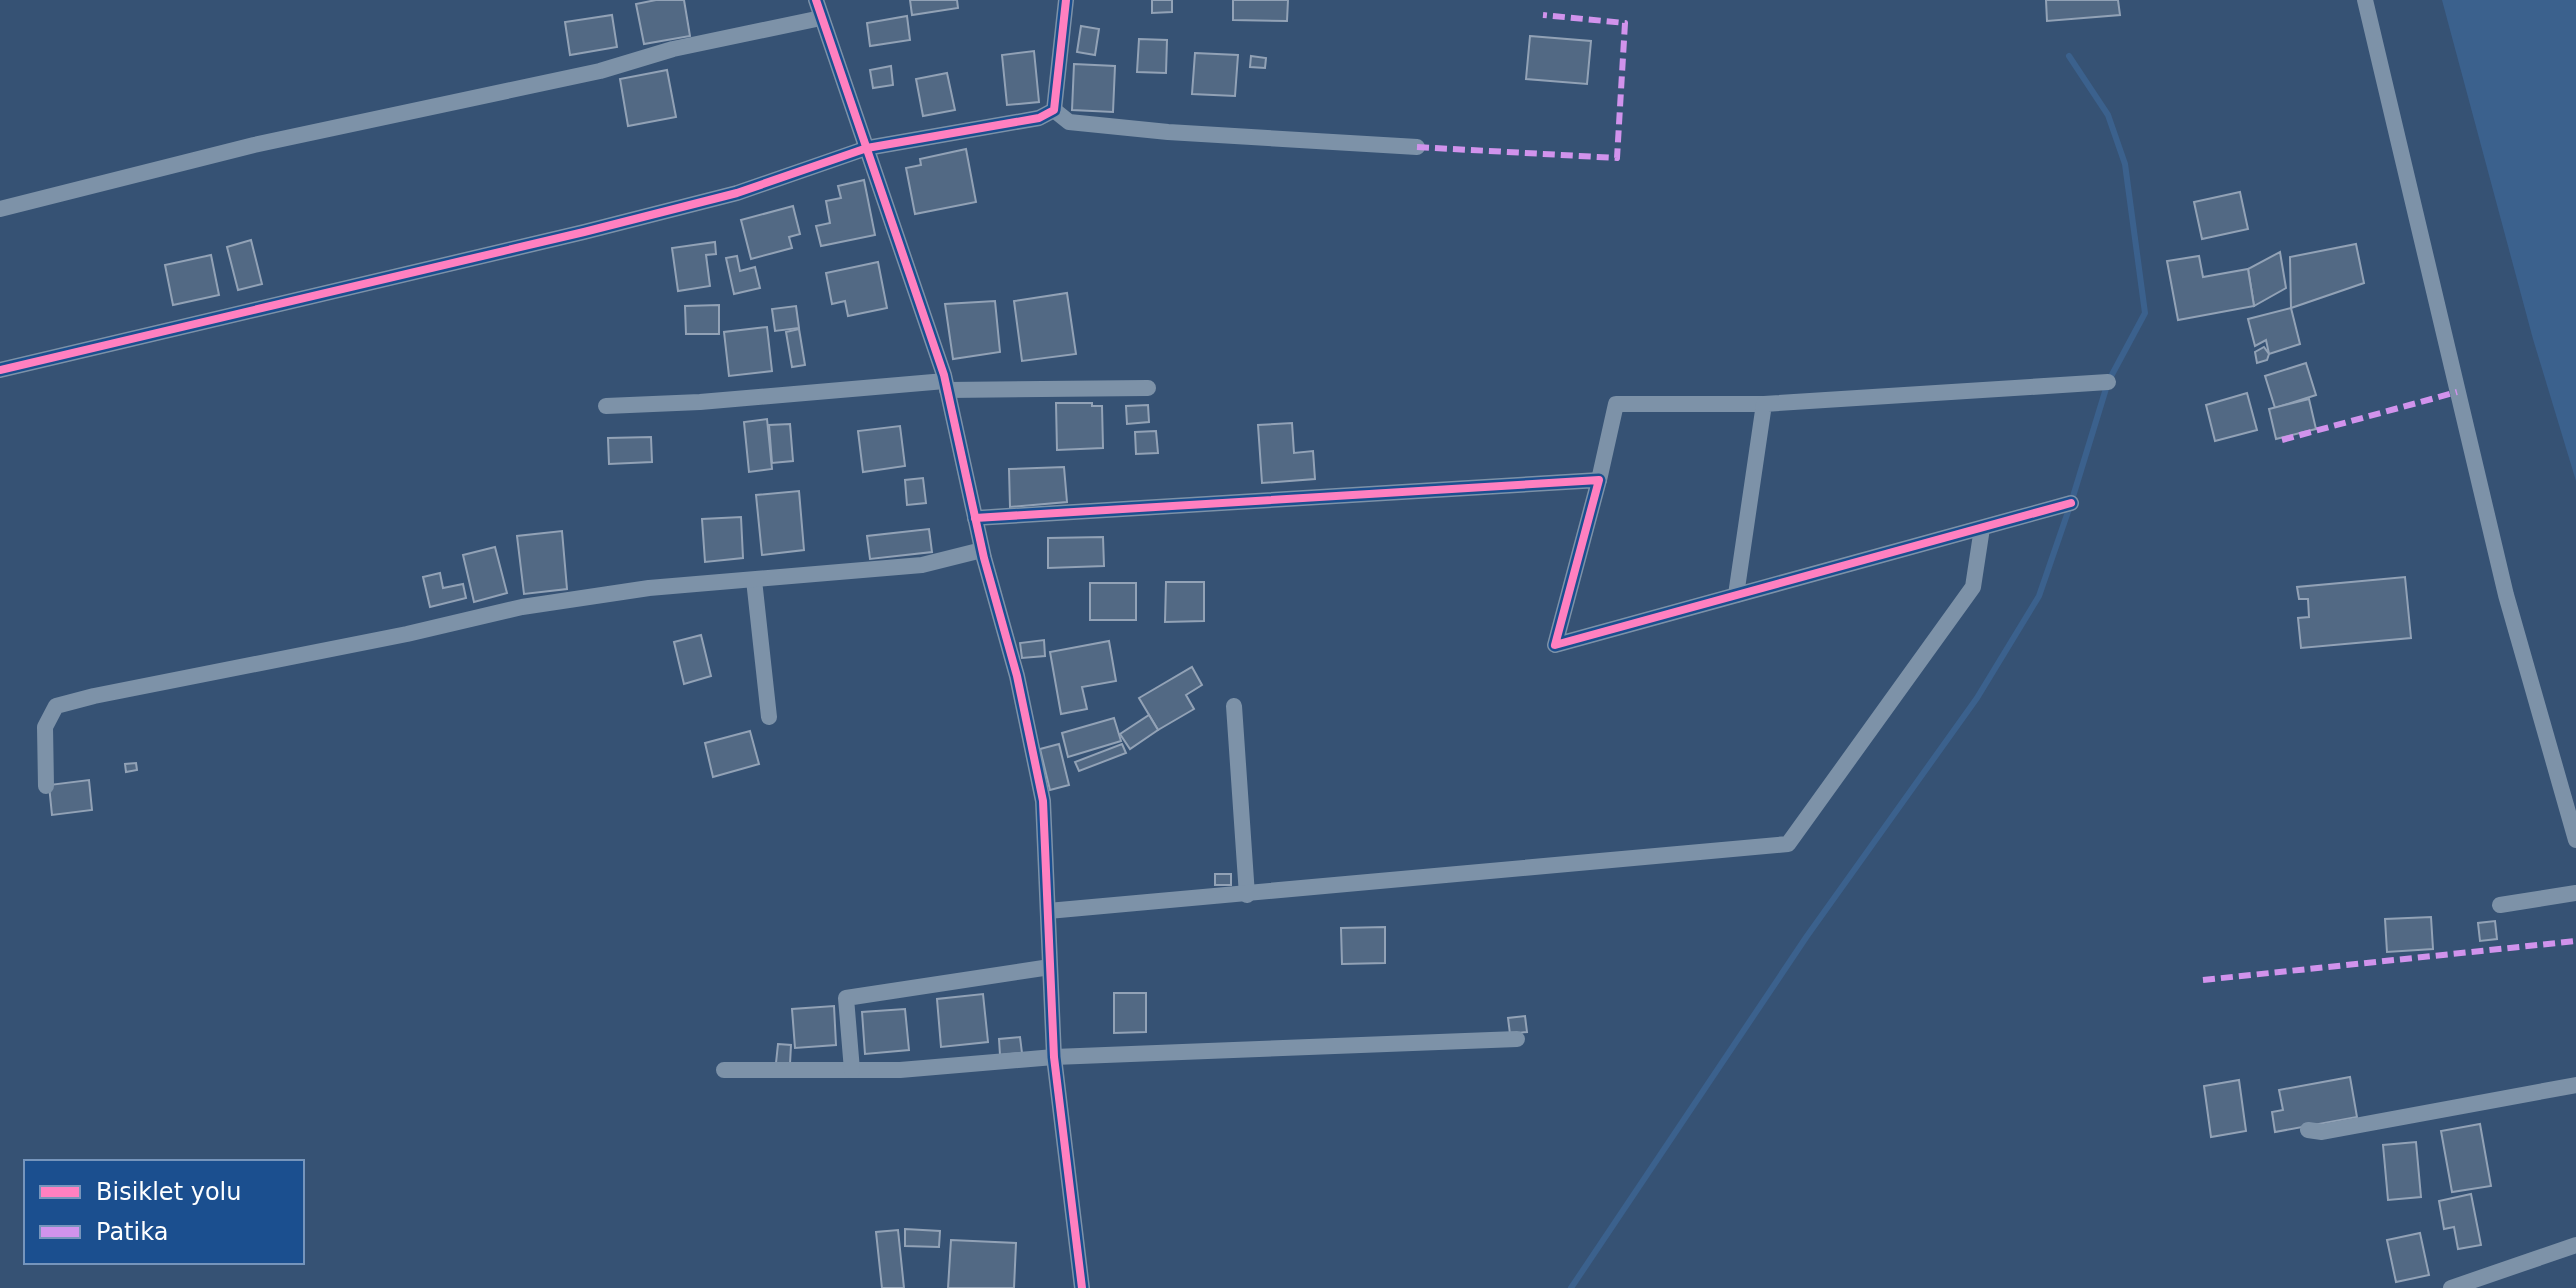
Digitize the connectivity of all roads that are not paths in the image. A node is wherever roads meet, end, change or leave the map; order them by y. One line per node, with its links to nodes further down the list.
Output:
1 (816, 0): 4 (street)
2 (1066, 0): 5 (street)
3 (2365, 0): 25 (street)
4 (821, 18): 7 (street); 8 (street)
5 (1054, 110): 6 (street); 7 (street)
6 (1417, 147)
7 (867, 148): 9 (street); 11 (street)
8 (0, 209)
9 (0, 370)
10 (2108, 382): 13 (street)
11 (946, 385): 12 (street); 14 (street); 17 (street)
12 (1148, 388)
13 (1764, 404): 15 (street); 21 (street)
14 (606, 406)
15 (1599, 480): 17 (street); 21 (street)
16 (2071, 503): 18 (street)
17 (975, 518): 19 (street)
18 (1982, 528): 21 (street); 27 (street)
19 (982, 550): 20 (street); 29 (street)
20 (754, 580): 23 (street); 24 (street)
21 (1736, 595)
22 (1234, 706): 27 (street)
23 (769, 717)
24 (46, 786)
25 (2576, 840)
26 (2576, 893): 28 (street)
27 (1247, 895): 29 (street)
28 (2500, 905)
29 (1048, 911): 30 (street)
30 (1050, 967): 32 (street); 34 (street)
31 (1517, 1039): 32 (street)
32 (1054, 1057): 34 (street); 38 (street)
33 (724, 1070): 34 (street)
34 (852, 1070)
35 (2576, 1085): 36 (street)
36 (2308, 1130)
37 (2576, 1245): 39 (street)
38 (1082, 1288)
39 (2451, 1288)

